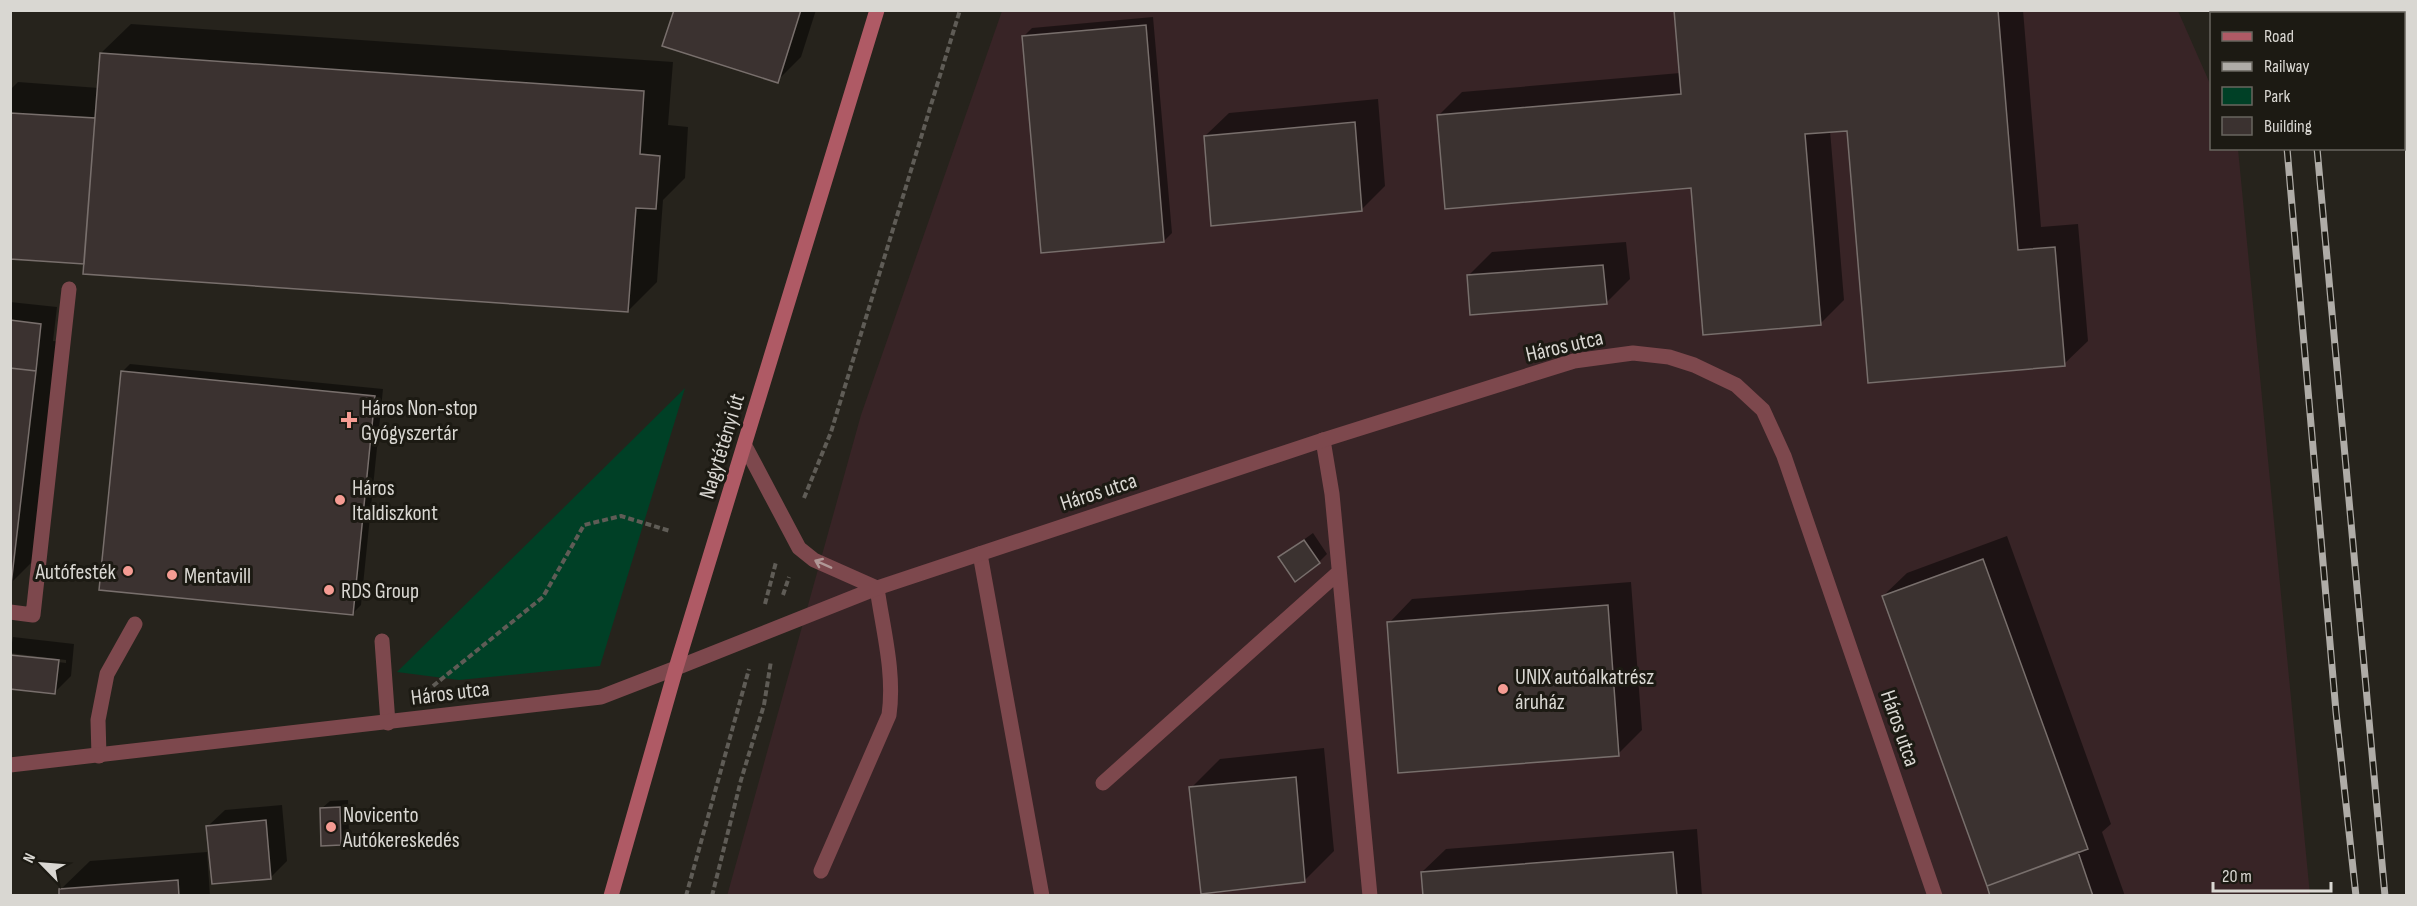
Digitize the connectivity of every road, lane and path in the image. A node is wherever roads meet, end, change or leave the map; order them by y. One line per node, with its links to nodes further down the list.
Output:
1 (877, 10): 5 (main road, Nagytétényi út)
2 (960, 10): 6 (path)
3 (69, 289): 12 (street)
4 (1323, 440): 9 (street, Háros utca); 10 (street); 28 (street, Háros utca)
5 (745, 446): 6 (street); 16 (main road, Nagytétényi út)
6 (786, 526): 8 (street); 14 (path)
7 (670, 531): 17 (path)
8 (799, 548): 11 (street, one-way to 8); 14 (path)
9 (980, 554): 11 (street, Háros utca); 26 (street)
10 (1339, 572): 21 (street); 27 (street)
11 (876, 588): 14 (street, Háros utca); 22 (street)
12 (10, 612)
13 (135, 624): 19 (street)
14 (765, 632): 16 (street, Háros utca); 24 (path); 25 (path)
15 (382, 641): 18 (street)
16 (676, 668): 18 (street, Háros utca); 23 (main road, Nagytétényi út)
17 (424, 693)
18 (388, 723): 19 (street, Háros utca)
19 (99, 756): 20 (street, Háros utca)
20 (10, 765)
21 (1102, 783)
22 (821, 872)
23 (611, 896)
24 (686, 896)
25 (712, 896)
26 (1042, 896)
27 (1370, 896)
28 (1935, 896)

